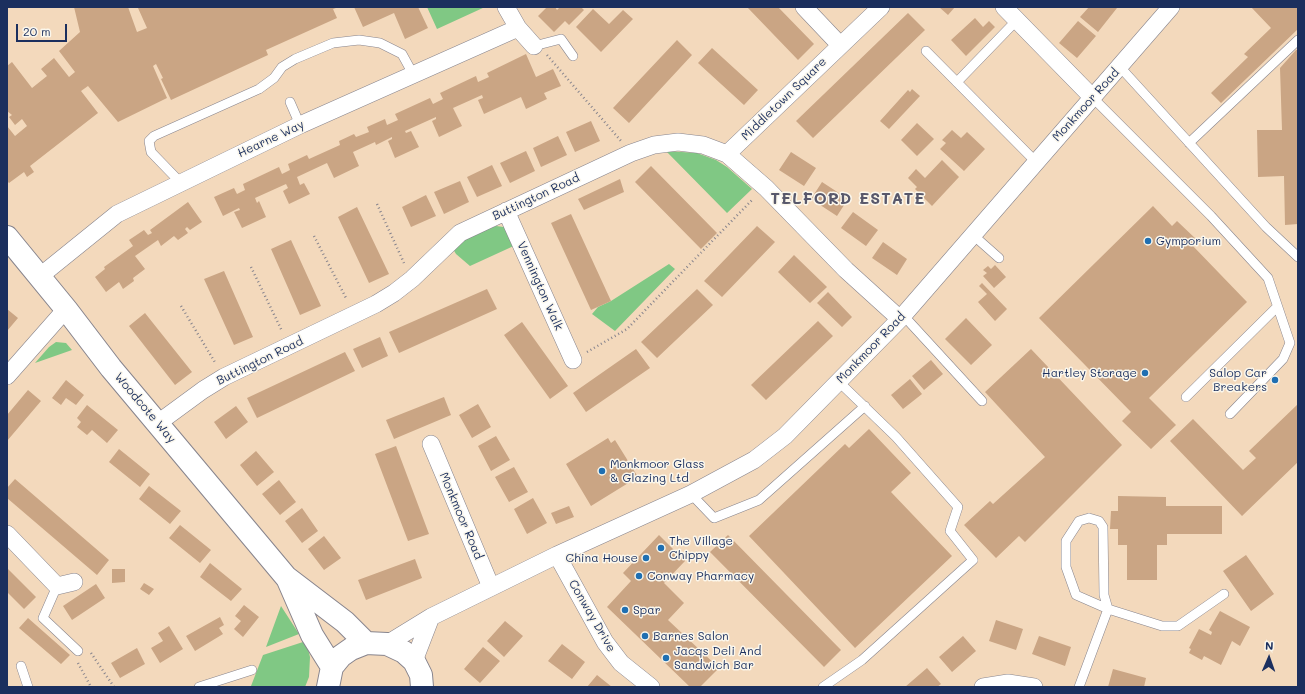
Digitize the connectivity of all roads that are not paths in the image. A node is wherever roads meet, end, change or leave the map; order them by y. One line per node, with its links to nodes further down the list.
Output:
1 (506, 7): 7 (street)
2 (804, 7): 9 (street)
3 (881, 7): 9 (street, Middletown Square)
4 (1004, 7): 6 (street)
5 (1171, 7): 13 (street, Monkmoor Road)
6 (1017, 20): 15 (lane); 16 (street)
7 (518, 28): 10 (street); 14 (street, Hearne Way)
8 (1298, 40): 19 (lane)
9 (840, 45): 20 (street, Middletown Square)
10 (536, 46): 12 (lane)
11 (926, 51): 15 (lane)
12 (573, 56)
13 (1120, 67): 16 (street, Monkmoor Road); 19 (lane)
14 (413, 74): 18 (street, Hearne Way); 22 (lane)
15 (958, 81): 21 (lane)
16 (1092, 97): 21 (street, Monkmoor Road); 29 (lane)
17 (290, 102): 18 (lane)
18 (300, 125): 22 (street, Hearne Way)
19 (1189, 143): 26 (lane)
20 (727, 154): 23 (street, Buttington Road); 31 (street, Buttington Road)
21 (1036, 162): 24 (street, Monkmoor Road)
22 (180, 182): 28 (street, Hearne Way)
23 (506, 211): 32 (street, Vennington Walk); 39 (street, Buttington Road)
24 (973, 235): 27 (lane); 31 (street, Monkmoor Road)
25 (7, 237): 28 (street, Woodcote Way)
26 (1298, 257)
27 (999, 258)
28 (39, 277): 30 (street, Woodcote Way)
29 (1277, 307): 35 (lane); 38 (lane)
30 (66, 309): 33 (street); 39 (street, Woodcote Way)
31 (902, 317): 34 (street, Monkmoor Road); 36 (lane)
32 (573, 360)
33 (7, 376)
34 (840, 382): 37 (lane); 41 (street, Monkmoor Road)
35 (1186, 397)
36 (982, 401)
37 (865, 406): 41 (lane); 61 (lane)
38 (1230, 414)
39 (158, 423): 44 (street, Woodcote Way)
40 (431, 444): 47 (street, Monkmoor Road)
41 (690, 494): 43 (street, Monkmoor Road)
42 (7, 534): 46 (street)
43 (557, 555): 47 (street, Monkmoor Road); 60 (street, Conway Drive)
44 (286, 576): 51 (street, Woodcote Way); 56 (street, Woodcote Way)
45 (74, 582): 46 (street)
46 (57, 586): 52 (lane)
47 (491, 587): 50 (street, Monkmoor Road)
48 (1224, 594): 49 (lane)
49 (1108, 610): 49 (lane); 64 (lane)
50 (431, 617): 51 (street, Monkmoor Road); 53 (street)
51 (377, 644): 53 (street, Woodcote Way); 56 (street)
52 (78, 651)
53 (414, 661): 59 (street)
54 (21, 666): 57 (lane)
55 (252, 670): 58 (lane)
56 (330, 677)
57 (28, 687)
58 (199, 687)
59 (422, 687)
60 (651, 687)
61 (823, 687)
62 (983, 687): 63 (street)
63 (1034, 687)
64 (1079, 687)

